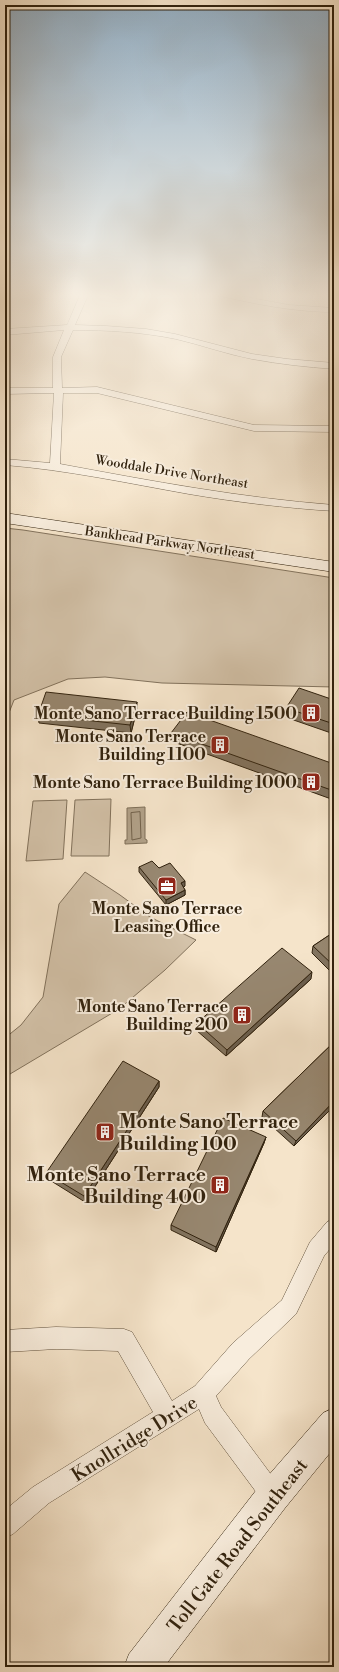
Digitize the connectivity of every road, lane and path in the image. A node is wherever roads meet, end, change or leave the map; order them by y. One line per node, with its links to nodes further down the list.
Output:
1 (57, 371): 2 (street)
2 (58, 390): 3 (street); 4 (street); 6 (street)
3 (5, 391)
4 (334, 429)
5 (5, 462): 6 (street, Wooddale Drive Northeast)
6 (55, 467): 7 (street, Wooddale Drive Northeast)
7 (334, 508)
8 (5, 518): 9 (street, Bankhead Parkway Northeast)
9 (334, 567)
10 (334, 1229): 12 (street)
11 (5, 1341): 13 (street)
12 (203, 1394): 13 (street, Knollridge Drive); 15 (street, Knollridge Drive)
13 (168, 1416): 16 (street, Knollridge Drive)
14 (334, 1424): 15 (street, Toll Gate Road Southeast)
15 (273, 1496): 17 (street, Toll Gate Road Southeast)
16 (5, 1526)
17 (142, 1667)

